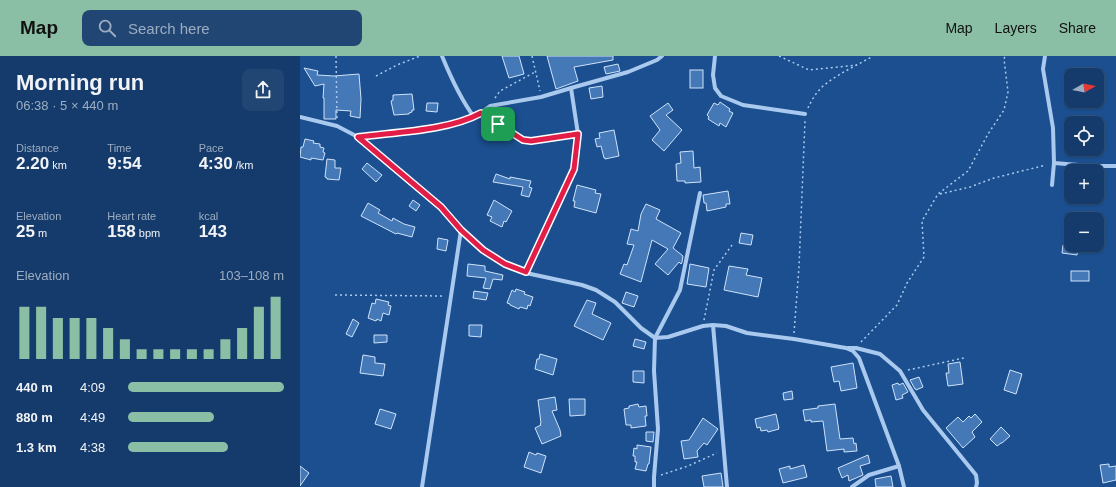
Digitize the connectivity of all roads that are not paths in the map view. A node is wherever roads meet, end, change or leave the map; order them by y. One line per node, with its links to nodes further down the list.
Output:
1 (442, 56): 8 (street)
2 (662, 56): 5 (street)
3 (715, 56): 6 (street)
4 (1045, 56): 10 (street)
5 (571, 88): 8 (street); 15 (street)
6 (805, 114)
7 (300, 116): 9 (street)
8 (474, 117): 9 (street)
9 (358, 137): 14 (street)
10 (1054, 164): 11 (street); 12 (street)
11 (1116, 166)
12 (1052, 185)
13 (700, 193): 17 (street)
14 (461, 230): 15 (street); 21 (street)
15 (526, 272): 17 (street)
16 (714, 325): 17 (street); 18 (street); 23 (street)
17 (656, 338): 22 (street)
18 (846, 348): 19 (street); 20 (street)
19 (899, 466): 24 (street); 25 (street)
20 (978, 486)
21 (422, 487)
22 (654, 487)
23 (727, 487)
24 (852, 487)
25 (904, 487)

